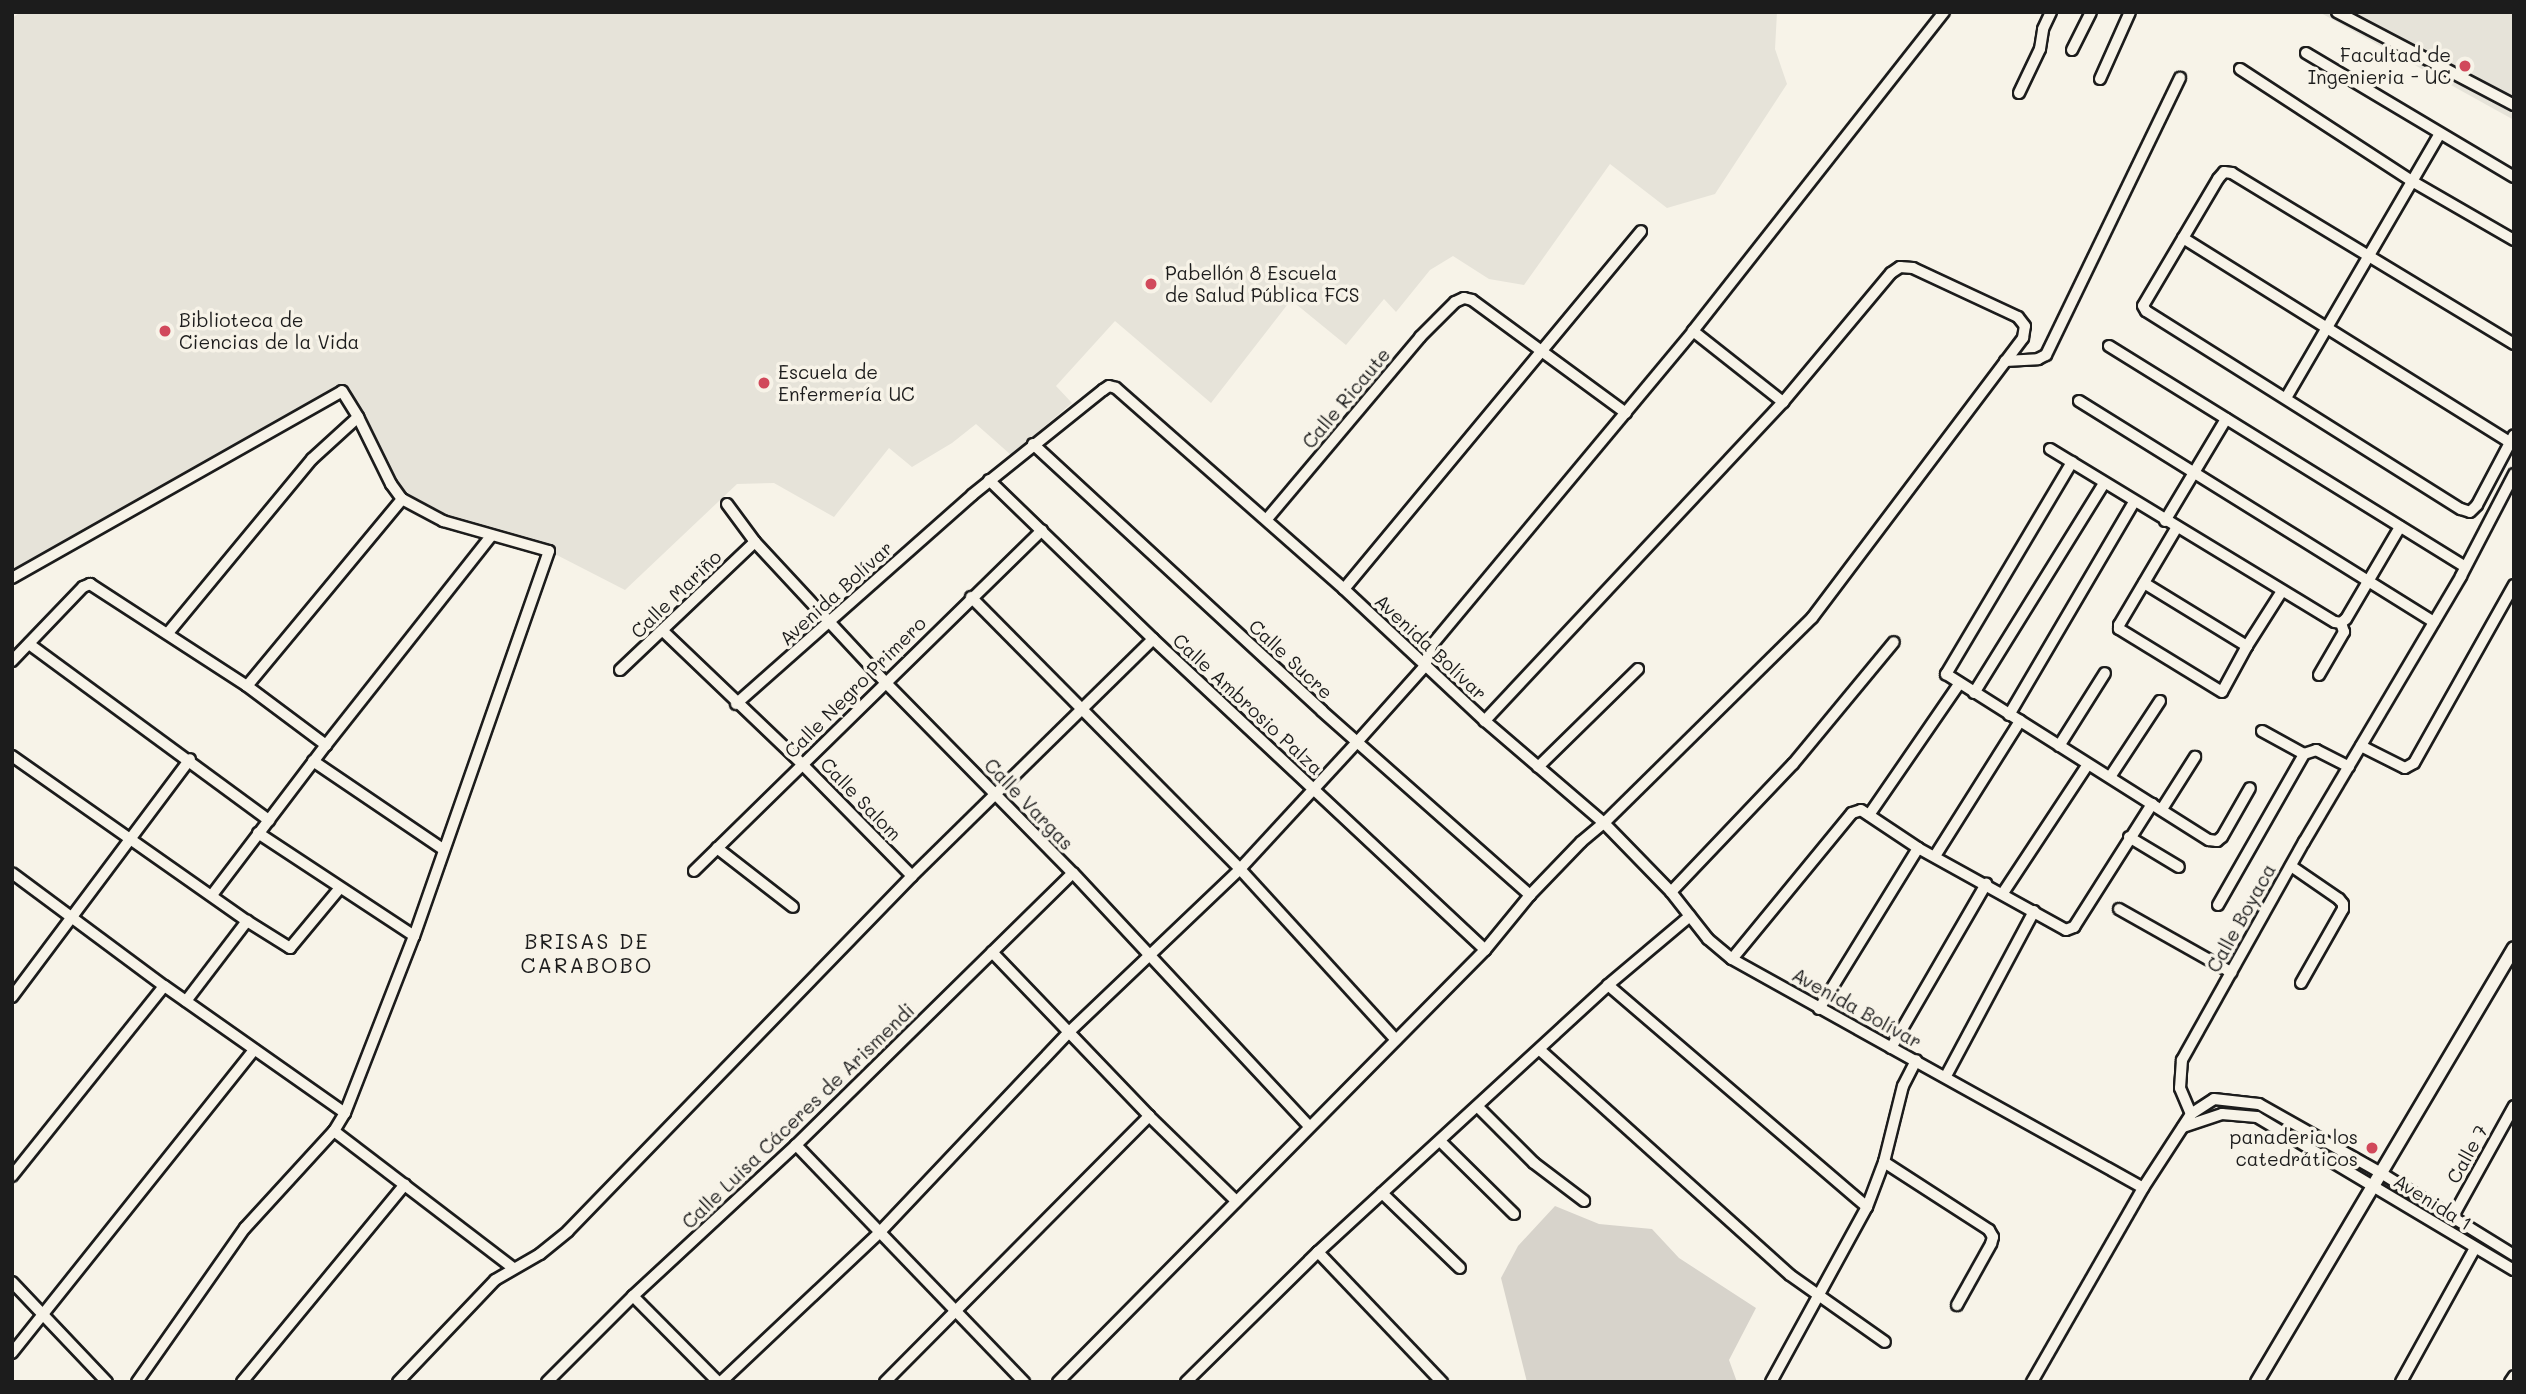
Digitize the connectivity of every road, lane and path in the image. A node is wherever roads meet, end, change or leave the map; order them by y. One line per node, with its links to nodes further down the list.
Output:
1 (1944, 12): 21 (street)
2 (2052, 12): 11 (street)
3 (2091, 12): 6 (street)
4 (2130, 12): 10 (street)
5 (2337, 12): 12 (street)
6 (2072, 50)
7 (2306, 53): 13 (street)
8 (2240, 69): 15 (street)
9 (2180, 78): 25 (street)
10 (2101, 79)
11 (2019, 93)
12 (2514, 105)
13 (2440, 133): 14 (street); 15 (street)
14 (2514, 177)
15 (2410, 180): 18 (street); 19 (street)
16 (1641, 231): 24 (street)
17 (2183, 238): 19 (street); 20 (street); 26 (street)
18 (2514, 240)
19 (2367, 255): 20 (street); 22 (street)
20 (2326, 328): 26 (street); 32 (street)
21 (1693, 331): 28 (street); 29 (street)
22 (2514, 344)
23 (2109, 346): 31 (street)
24 (1541, 352): 29 (street); 43 (street, Calle Ricaute); 55 (street)
25 (2005, 362): 28 (street); 104 (street)
26 (2286, 398): 32 (street)
27 (2079, 401): 36 (street)
28 (1783, 402): 81 (street)
29 (1626, 413): 68 (street)
30 (358, 417): 40 (street); 51 (street); 62 (street)
31 (2226, 419): 36 (street); 46 (street)
32 (2512, 438)
33 (1033, 444): 38 (street, Avenida Bolívar); 43 (street, Avenida Bolívar); 84 (street, Calle Sucre)
34 (2050, 449): 35 (street)
35 (2071, 463): 39 (street); 74 (street)
36 (2194, 473): 44 (street); 52 (street)
37 (2514, 474): 50 (street, Calle Boyaca)
38 (989, 480): 47 (street, Calle Ambrosio Palza); 58 (street, Avenida Bolívar)
39 (2104, 483): 41 (street); 76 (street)
40 (402, 499): 48 (street); 75 (street)
41 (2133, 502): 44 (street); 80 (street)
42 (727, 504): 49 (street, Calle Vargas)
43 (1267, 519): 55 (street, Avenida Bolívar)
44 (2165, 521): 45 (street)
45 (2177, 527): 53 (street); 56 (street)
46 (2400, 527): 50 (street); 52 (street)
47 (1042, 530): 57 (street, Calle Negro Primero); 63 (street, Calle Ambrosio Palza)
48 (491, 536): 85 (street); 110 (street)
49 (755, 542): 58 (street, Calle Vargas); 61 (street, Calle Mariño)
50 (2465, 567): 59 (street, Calle Boyaca)
51 (12, 578)
52 (2369, 582): 59 (street); 60 (street)
53 (2144, 583): 66 (street); 66 (street)
54 (2514, 585): 87 (street)
55 (1344, 589): 68 (street, Avenida Bolívar)
56 (2282, 590): 60 (street); 66 (street)
57 (971, 597): 73 (street, Calle Negro Primero); 79 (street)
58 (831, 621): 73 (street, Calle Vargas); 78 (street, Avenida Bolívar)
59 (2434, 622): 87 (street, Calle Boyaca)
60 (2341, 623): 72 (street)
61 (663, 631): 70 (street, Calle Mariño); 78 (street, Calle Salom)
62 (168, 633): 65 (street); 75 (street)
63 (1153, 639): 79 (street); 99 (street, Calle Ambrosio Palza)
64 (1894, 642): 121 (street)
65 (29, 644): 67 (street); 91 (street)
66 (2247, 646)
67 (12, 661)
68 (1425, 666): 81 (street, Avenida Bolívar); 84 (street)
69 (1638, 669): 95 (street)
70 (620, 670)
71 (2105, 673): 86 (street)
72 (2319, 675)
73 (886, 683): 93 (street, Calle Negro Primero); 100 (street, Calle Vargas)
74 (1959, 684): 76 (street); 102 (street)
75 (247, 686): 85 (street)
76 (1975, 693): 80 (street)
77 (2160, 701): 97 (street)
78 (736, 704): 93 (street, Calle Salom)
79 (1080, 710): 100 (street); 114 (street)
80 (2009, 715): 82 (street)
81 (1485, 721): 95 (street, Avenida Bolívar)
82 (2020, 722): 86 (street); 111 (street)
83 (2262, 731): 88 (street)
84 (1358, 741): 99 (street); 124 (street, Calle Sucre)
85 (326, 745): 92 (street)
86 (2059, 746): 94 (street)
87 (2361, 746): 96 (street, Calle Boyaca)
88 (2304, 754): 96 (street); 125 (street)
89 (12, 756): 107 (street)
90 (2195, 757): 101 (street)
91 (190, 760): 103 (street); 107 (street)
92 (313, 761): 103 (street); 110 (street)
93 (802, 764): 108 (street, Calle Negro Primero); 118 (street, Calle Salom)
94 (2088, 764): 97 (street); 122 (street)
95 (1538, 767): 104 (street, Avenida Bolívar)
96 (2349, 767): 112 (street, Calle Boyaca)
97 (2110, 777): 101 (street)
98 (2250, 788): 101 (street)
99 (1312, 789): 114 (street); 134 (street, Calle Ambrosio Palza)
100 (996, 794): 117 (street, Calle Vargas); 118 (street)
101 (2157, 806): 106 (street)
102 (1869, 815): 109 (street); 137 (street)
103 (269, 820): 105 (street)
104 (1604, 823): 121 (street, Avenida Bolívar); 124 (street)
105 (258, 833): 120 (street); 123 (street)
106 (2129, 837): 113 (street); 128 (street)
107 (132, 839): 123 (street); 130 (street)
108 (717, 848): 115 (street, Calle Negro Primero); 126 (street)
109 (1918, 848): 111 (street); 144 (street)
110 (443, 849): 132 (street)
111 (1935, 856): 119 (street)
112 (2291, 866): 138 (street, Calle Boyaca); 139 (street)
113 (2179, 867)
114 (1240, 869): 136 (street); 146 (street)
115 (694, 871)
116 (12, 873): 130 (street)
117 (1073, 873): 135 (street, Calle Luisa Cáceres de Arismendi); 136 (street, Calle Vargas)
118 (912, 876): 178 (street)
119 (1986, 884): 122 (street); 147 (street)
120 (340, 888): 131 (street); 132 (street)
121 (1671, 892): 129 (street, Avenida Bolívar)
122 (2003, 893): 128 (street)
123 (212, 895): 131 (street)
124 (1530, 895): 134 (street)
125 (2218, 905)
126 (793, 907)
127 (2119, 909): 138 (street)
128 (2035, 911): 151 (street)
129 (1690, 916): 137 (street, Avenida Bolívar); 140 (street)
130 (72, 918): 141 (street); 142 (street)
131 (247, 921): 143 (street)
132 (414, 936): 154 (street)
133 (2514, 948): 163 (street)
134 (1485, 950): 146 (street)
135 (992, 952): 145 (street); 161 (street, Calle Luisa Cáceres de Arismendi)
136 (1151, 957): 145 (street); 157 (street, Calle Vargas)
137 (1732, 959): 144 (street, Avenida Bolívar)
138 (2231, 972): 155 (street, Calle Boyaca)
139 (2301, 983)
140 (1608, 985): 149 (street); 171 (street)
141 (164, 986): 143 (street); 164 (street)
142 (12, 997)
143 (186, 1001): 148 (street)
144 (1819, 1009): 147 (street, Avenida Bolívar)
145 (1069, 1032): 156 (street); 174 (street)
146 (1396, 1041): 157 (street)
147 (1891, 1048): 150 (street, Avenida Bolívar)
148 (254, 1050): 154 (street); 186 (street)
149 (1540, 1050): 152 (street); 183 (street)
150 (1916, 1060): 151 (street, Avenida Bolívar); 162 (street)
151 (1946, 1076): 167 (street, Avenida Bolívar)
152 (1478, 1107): 160 (street); 170 (street)
153 (2514, 1107): 173 (street, Calle 7)
154 (345, 1113): 159 (street)
155 (2191, 1114): 158 (street); 163 (street, Avenida 1)
156 (1149, 1116): 169 (street); 185 (street)
157 (1309, 1126): 169 (street)
158 (2182, 1127): 166 (street, Avenida 1); 167 (street)
159 (334, 1130): 165 (street); 192 (street)
160 (1440, 1141): 168 (street); 172 (street)
161 (796, 1145): 174 (street); 182 (street, Calle Luisa Cáceres de Arismendi)
162 (1884, 1163): 171 (street); 184 (street)
163 (2381, 1173): 166 (street); 173 (street, Avenida 1)
164 (12, 1176)
165 (405, 1184): 178 (street); 193 (street)
166 (2374, 1185): 175 (street, Avenida 1); 203 (street)
167 (2143, 1188): 202 (street)
168 (1382, 1194): 176 (street); 179 (street)
169 (1236, 1201): 199 (street)
170 (1584, 1201)
171 (1867, 1207): 183 (street)
172 (1514, 1214)
173 (2452, 1218): 177 (street, Avenida 1)
174 (879, 1233): 185 (street); 196 (street)
175 (2475, 1248): 180 (street, Avenida 1); 204 (street)
176 (1318, 1252): 200 (street); 201 (street)
177 (2514, 1255)
178 (513, 1268): 194 (street)
179 (1460, 1268)
180 (2514, 1270)
181 (12, 1282): 186 (street)
182 (633, 1296): 195 (street, Calle Luisa Cáceres de Arismendi); 196 (street)
183 (1817, 1296): 187 (street); 190 (street)
184 (1957, 1305)
185 (958, 1310): 197 (street); 198 (street)
186 (42, 1315): 188 (street); 191 (street)
187 (1885, 1342)
188 (12, 1353)
189 (2514, 1376): 205 (street)
190 (1774, 1381)
191 (107, 1382)
192 (137, 1382)
193 (242, 1382)
194 (398, 1382)
195 (547, 1382)
196 (720, 1382)
197 (885, 1382)
198 (1024, 1382)
199 (1058, 1382)
200 (1186, 1382)
201 (1442, 1382)
202 (2032, 1382)
203 (2257, 1382)
204 (2401, 1382)
205 (2510, 1382)

